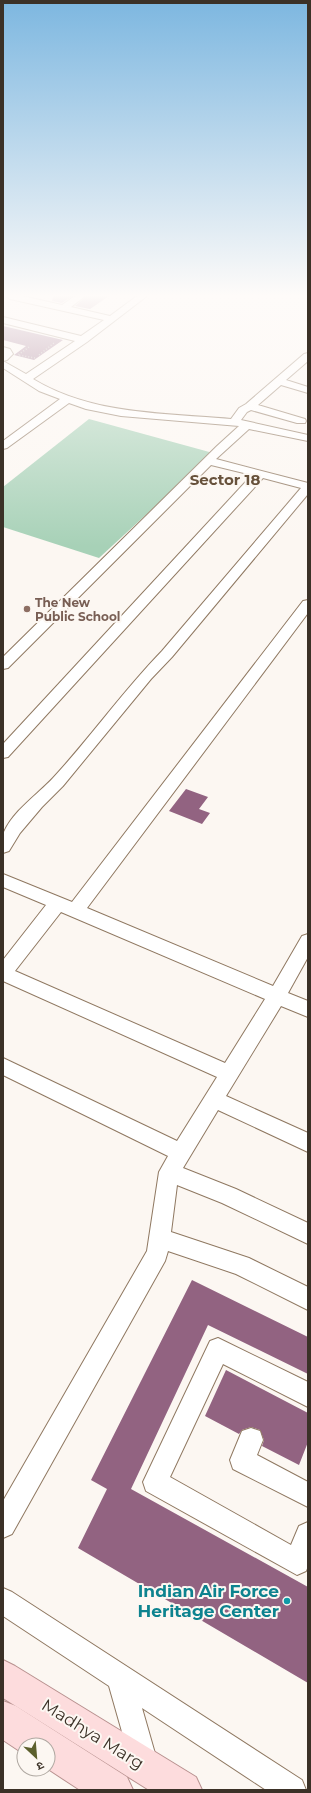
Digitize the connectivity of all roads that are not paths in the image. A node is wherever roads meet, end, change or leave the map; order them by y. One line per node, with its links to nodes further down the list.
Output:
1 (28, 380): 4 (street)
2 (279, 381): 3 (street); 5 (street)
3 (308, 390)
4 (67, 399): 7 (street); 10 (street)
5 (250, 406): 6 (street); 7 (street)
6 (301, 421)
7 (234, 422): 8 (street)
8 (247, 425): 9 (street); 11 (street)
9 (308, 438)
10 (3, 446)
11 (209, 461): 12 (street); 15 (street)
12 (260, 474): 13 (street); 16 (street)
13 (308, 486): 17 (street)
14 (308, 604): 20 (street)
15 (3, 665)
16 (3, 753)
17 (3, 847)
18 (3, 880): 19 (street)
19 (58, 903): 20 (street); 22 (street)
20 (75, 911): 23 (street)
21 (308, 941): 23 (street)
22 (3, 973): 26 (street)
23 (277, 996): 24 (street); 26 (street)
24 (308, 1009)
25 (3, 1066): 29 (street)
26 (229, 1074): 27 (street)
27 (213, 1099): 28 (street); 29 (street)
28 (308, 1143)
29 (180, 1152): 30 (street)
30 (169, 1172): 31 (street); 32 (street)
31 (308, 1234)
32 (159, 1238): 33 (street); 37 (street)
33 (308, 1300)
34 (308, 1394): 38 (street)
35 (251, 1440): 36 (street)
36 (308, 1495)
37 (3, 1525)
38 (308, 1535)
39 (3, 1601): 40 (street)
40 (120, 1677): 45 (street); 48 (street)
41 (3, 1678): 45 (main road, Madhya Marg)
42 (3, 1720): 43 (main road)
43 (30, 1737)
44 (56, 1753): 46 (main road)
45 (145, 1766): 47 (main road, Madhya Marg)
46 (114, 1790)
47 (183, 1790)
48 (292, 1790)

